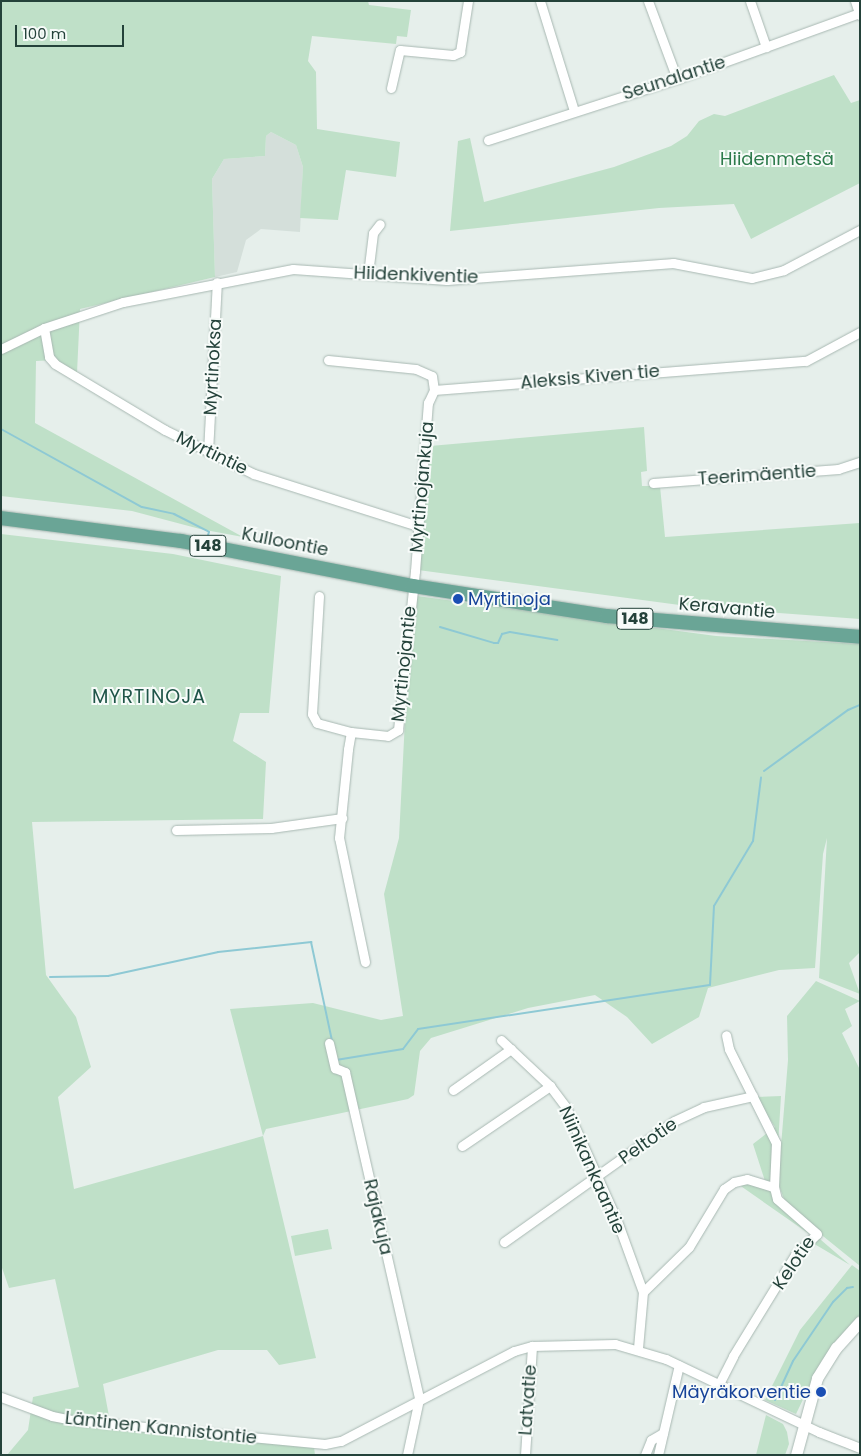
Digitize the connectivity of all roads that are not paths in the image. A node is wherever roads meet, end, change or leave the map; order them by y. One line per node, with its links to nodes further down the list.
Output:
1 (468, 1): 9 (street)
2 (540, 1): 10 (street)
3 (648, 1): 8 (street)
4 (750, 1): 7 (street)
5 (855, 1): 6 (street)
6 (860, 13): 7 (street, Seunalantie)
7 (766, 47): 8 (street, Seunalantie)
8 (677, 79): 10 (street, Seunalantie)
9 (391, 88)
10 (574, 111): 11 (street, Seunalantie)
11 (488, 140)
12 (380, 224): 14 (street)
13 (860, 230): 14 (street, Hiidenkiventie)
14 (368, 274): 15 (street, Hiidenkiventie)
15 (216, 282): 16 (street, Hiidenkiventie); 21 (street, Myrtinoksa)
16 (44, 328): 18 (street, Hiidenkiventie); 21 (street, Myrtintie)
17 (860, 332): 20 (street, Aleksis Kiven tie)
18 (1, 349)
19 (328, 360): 20 (street)
20 (434, 390): 25 (street, Myrtinojankuja)
21 (208, 452): 25 (street, Myrtintie)
22 (860, 462): 23 (street, Teerimäentie)
23 (653, 483)
24 (1, 518): 26 (main road, Kulloontie / 148)
25 (418, 526): 26 (street, Myrtinojankuja)
26 (413, 586): 28 (main road, Keravantie / 148); 29 (street, Myrtinojantie)
27 (319, 596): 29 (street)
28 (860, 637)
29 (351, 732): 30 (street)
30 (342, 818): 31 (street); 32 (street)
31 (176, 830)
32 (365, 962)
33 (726, 1035): 39 (street)
34 (501, 1040): 36 (street, Niinikankaantie)
35 (329, 1043): 51 (street, Rajakuja)
36 (512, 1049): 37 (street, Niinikankaantie); 38 (street)
37 (550, 1086): 40 (street); 41 (street, Niinikankaantie)
38 (453, 1090)
39 (753, 1096): 41 (street, Peltotie); 42 (street)
40 (462, 1146)
41 (598, 1177): 43 (street, Peltotie); 44 (street, Niinikankaantie)
42 (774, 1187): 44 (street); 49 (street, Kelotie)
43 (504, 1242)
44 (643, 1292): 47 (street)
45 (860, 1320): 52 (street)
46 (532, 1346): 47 (street); 51 (street); 56 (street, Latvatie)
47 (638, 1348): 48 (street)
48 (679, 1365): 49 (street); 53 (street)
49 (719, 1384): 52 (street)
50 (1, 1398): 51 (street, Läntinen Kannistontie)
51 (419, 1399): 55 (street)
52 (803, 1424): 54 (street); 59 (street)
53 (663, 1433): 57 (street); 58 (street)
54 (860, 1448)
55 (406, 1455)
56 (525, 1455)
57 (645, 1455)
58 (658, 1455)
59 (796, 1455)

